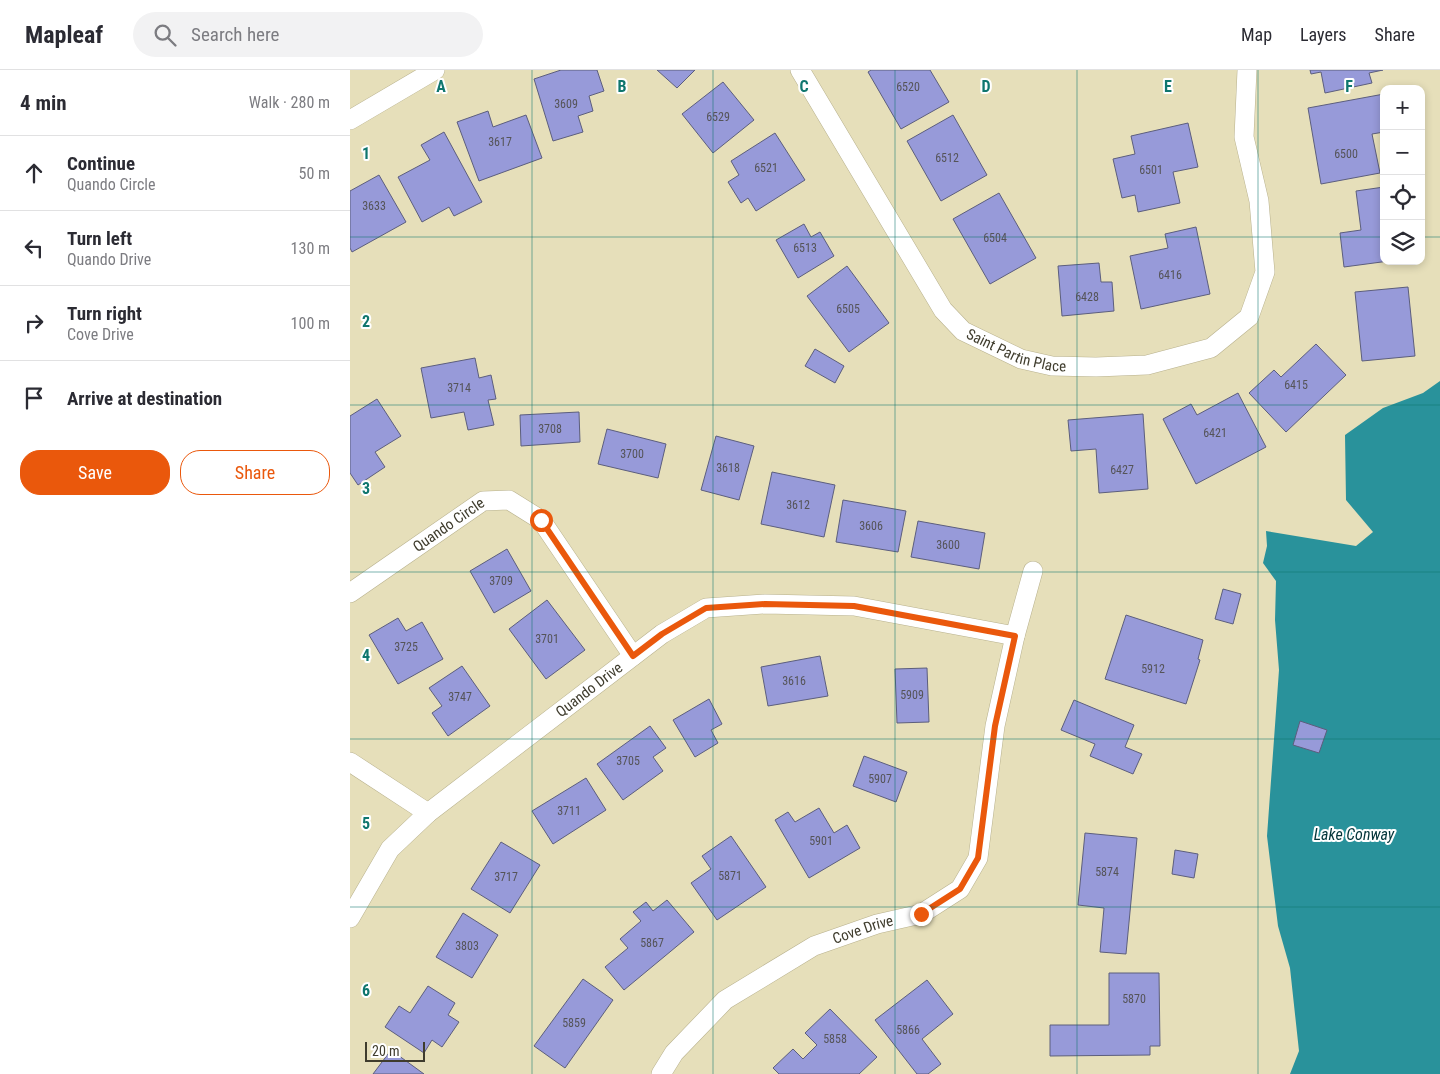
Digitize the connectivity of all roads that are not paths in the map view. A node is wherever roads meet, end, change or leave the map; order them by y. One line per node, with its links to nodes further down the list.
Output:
1 (435, 70): 4 (street)
2 (800, 70): 3 (street, Saint Partin Place)
3 (1247, 70)
4 (350, 120)
5 (1033, 571): 7 (street, Cove Drive)
6 (350, 593): 8 (street, Quando Circle)
7 (1015, 636): 8 (street, Quando Drive); 12 (street, Cove Drive)
8 (633, 656): 10 (street, Quando Drive)
9 (350, 762): 10 (street)
10 (428, 813): 11 (street, Quando Drive)
11 (350, 918)
12 (661, 1074)

